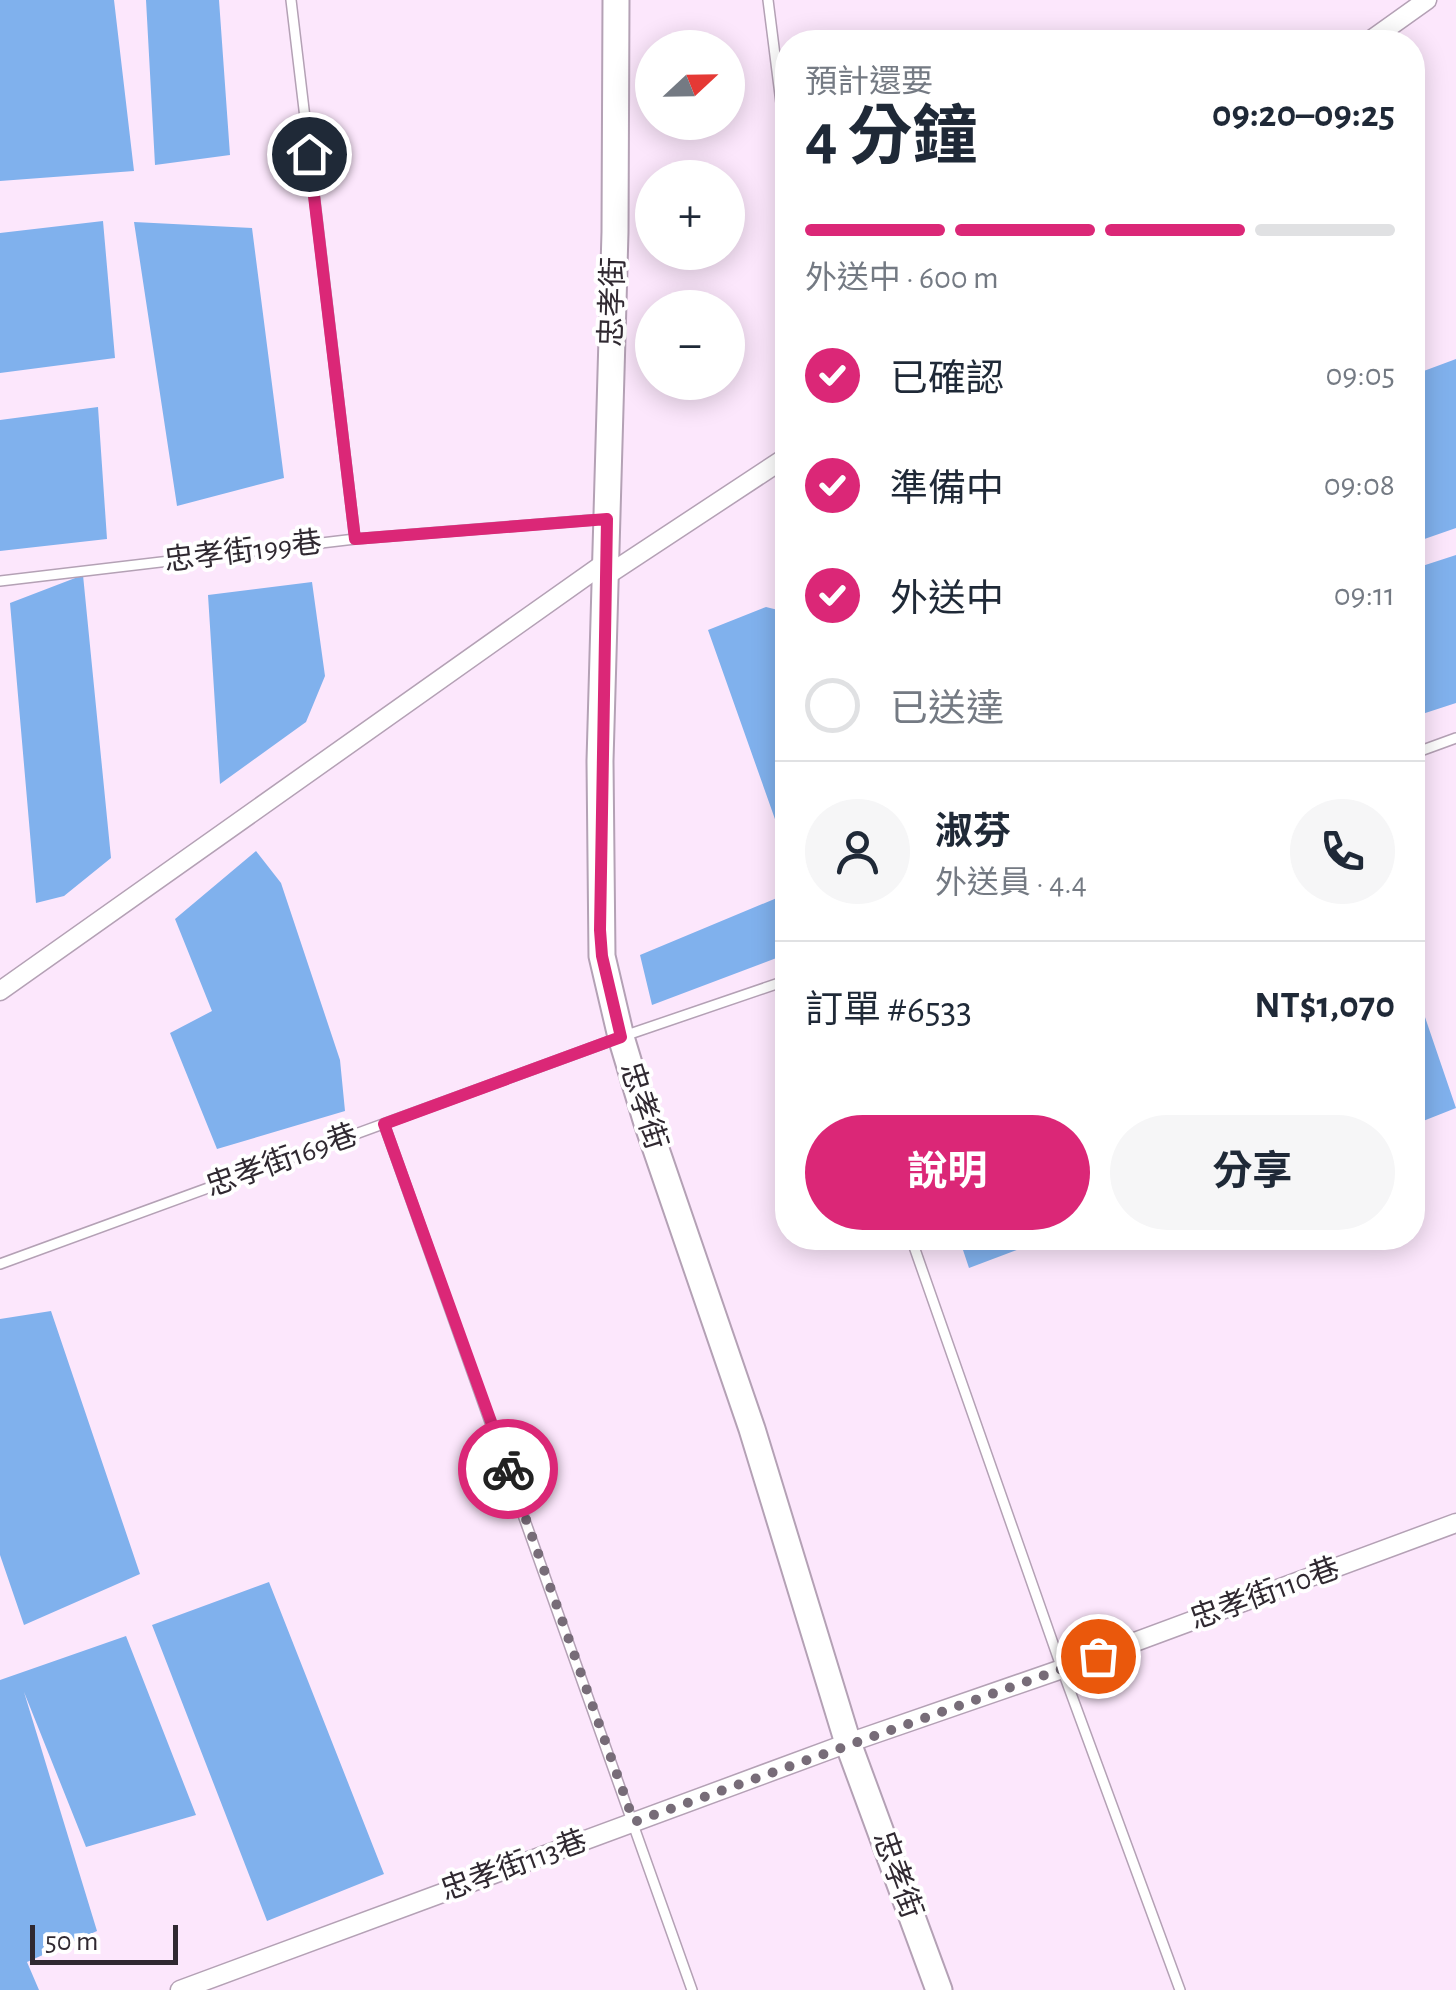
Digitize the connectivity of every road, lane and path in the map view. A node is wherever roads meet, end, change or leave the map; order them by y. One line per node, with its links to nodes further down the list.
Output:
1 (291, 0): 9 (lane)
2 (616, 0): 8 (street, 忠孝街)
3 (768, 0): 6 (lane)
4 (1428, 0): 5 (street)
5 (1385, 30)
6 (775, 55)
7 (775, 464): 10 (street)
8 (607, 519): 9 (lane, 忠孝街199巷); 10 (street, 忠孝街)
9 (355, 539): 11 (lane, 忠孝街199巷)
10 (606, 569): 15 (street); 16 (street, 忠孝街)
11 (0, 581)
12 (1456, 738): 13 (lane)
13 (1425, 749)
14 (775, 984): 16 (lane, 忠孝街169巷)
15 (0, 991)
16 (621, 1037): 17 (lane, 忠孝街169巷); 22 (street, 忠孝街)
17 (384, 1124): 19 (lane, 忠孝街169巷); 23 (lane)
18 (915, 1250): 21 (lane)
19 (0, 1264)
20 (1456, 1524): 21 (street, 忠孝街110巷)
21 (1062, 1669): 22 (street, 忠孝街110巷); 27 (lane)
22 (848, 1743): 23 (street, 忠孝街113巷); 26 (street, 忠孝街)
23 (634, 1822): 24 (street, 忠孝街113巷); 25 (lane)
24 (180, 1990)
25 (692, 1990)
26 (938, 1990)
27 (1180, 1990)

